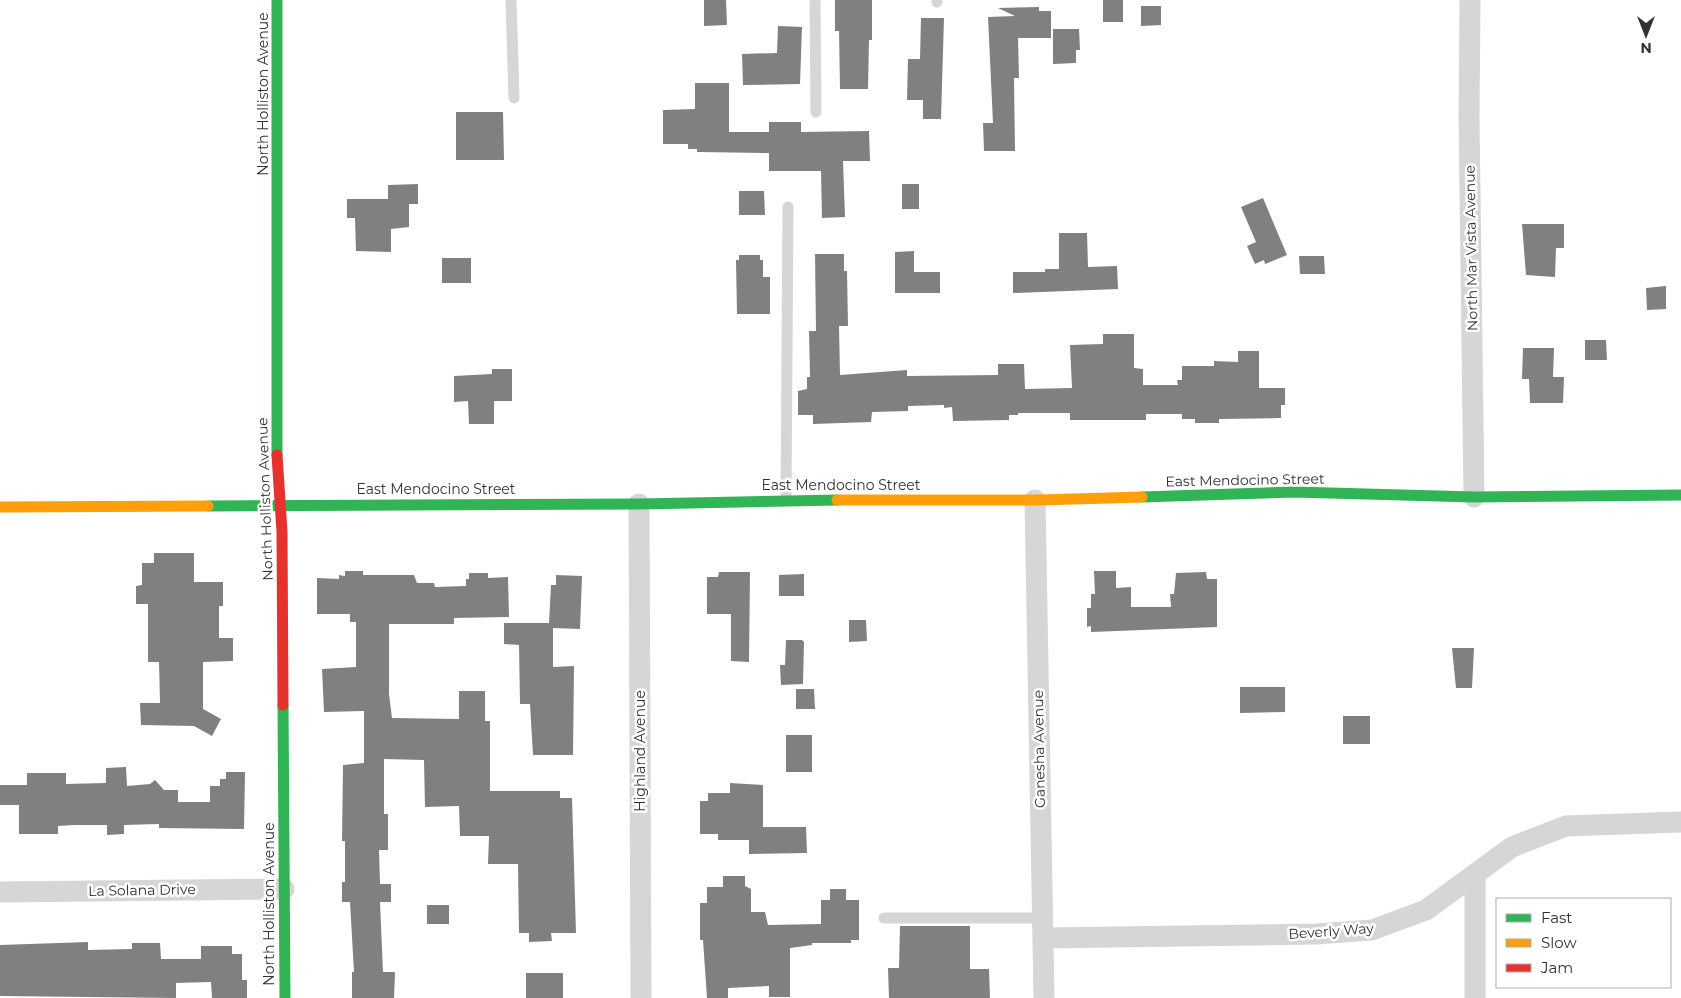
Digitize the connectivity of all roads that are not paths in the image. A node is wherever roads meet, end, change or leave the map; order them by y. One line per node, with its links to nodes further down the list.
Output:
1 (278, 0): 13 (street, North Holliston Avenue)
2 (511, 0): 5 (lane)
3 (815, 0): 6 (lane)
4 (1470, 0): 9 (street, North Mar Vista Avenue)
5 (514, 98)
6 (816, 112)
7 (788, 207): 10 (lane)
8 (1681, 495): 9 (street, East Mendocino Street)
9 (1474, 497): 11 (street, East Mendocino Street)
10 (786, 500): 11 (street, East Mendocino Street); 12 (street, East Mendocino Street)
11 (1035, 500): 20 (street, Ganesha Avenue)
12 (638, 504): 13 (street, East Mendocino Street); 22 (street, Highland Avenue)
13 (280, 505): 14 (street, East Mendocino Street); 17 (street, North Holliston Avenue)
14 (0, 507)
15 (1681, 822): 16 (street, Beverly Way)
16 (1475, 876): 20 (street, Beverly Way); 24 (street)
17 (284, 889): 18 (street, La Solana Drive); 21 (street, North Holliston Avenue)
18 (0, 892)
19 (884, 918): 20 (lane)
20 (1043, 928): 23 (street, Ganesha Avenue)
21 (284, 998)
22 (641, 998)
23 (1044, 998)
24 (1475, 998)

